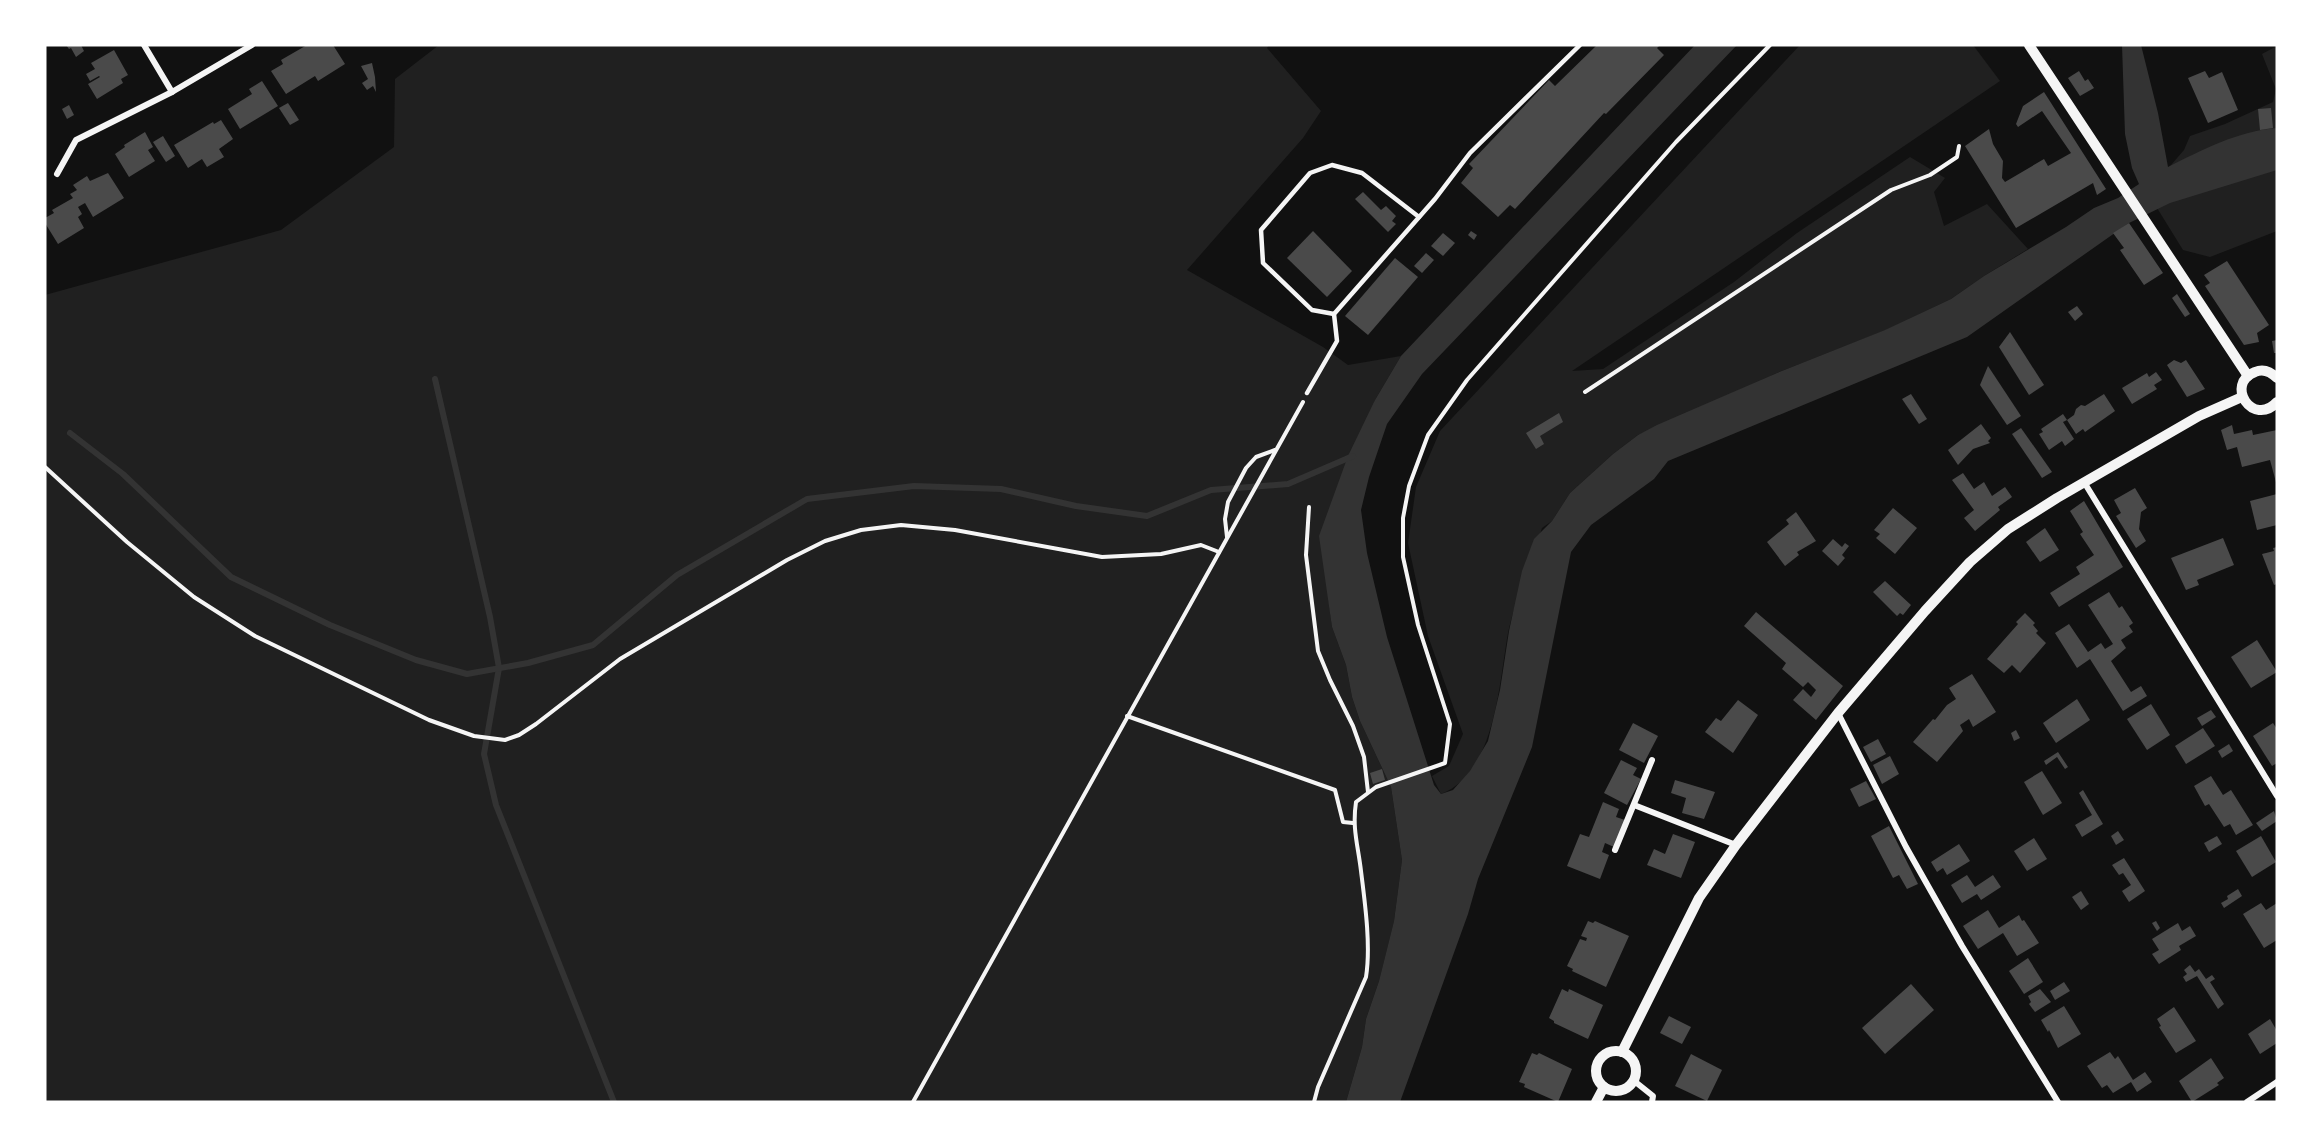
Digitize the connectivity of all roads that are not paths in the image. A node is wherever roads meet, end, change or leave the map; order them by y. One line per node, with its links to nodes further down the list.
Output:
1 (144, 45): 5 (street)
2 (252, 45): 5 (street)
3 (1580, 45): 7 (lane)
4 (2029, 45): 9 (street)
5 (172, 92): 6 (street)
6 (57, 174)
7 (1419, 217): 8 (lane); 8 (lane)
8 (1334, 314): 11 (lane)
9 (2248, 375): 10 (street); 12 (street)
10 (2277, 378)
11 (1307, 393)
12 (2242, 397): 13 (street); 14 (street)
13 (2277, 402)
14 (2084, 481): 15 (street); 17 (street)
15 (1838, 714): 19 (street); 27 (street)
16 (1652, 760): 18 (street)
17 (2277, 796)
18 (1634, 805): 19 (street); 20 (street)
19 (1736, 845): 21 (street)
20 (1615, 850)
21 (1622, 1052): 22 (street); 24 (street)
22 (1634, 1080): 24 (street); 26 (street)
23 (2277, 1082): 28 (street)
24 (1604, 1087): 25 (street)
25 (1596, 1102)
26 (1652, 1102)
27 (2058, 1102)
28 (2247, 1102)

